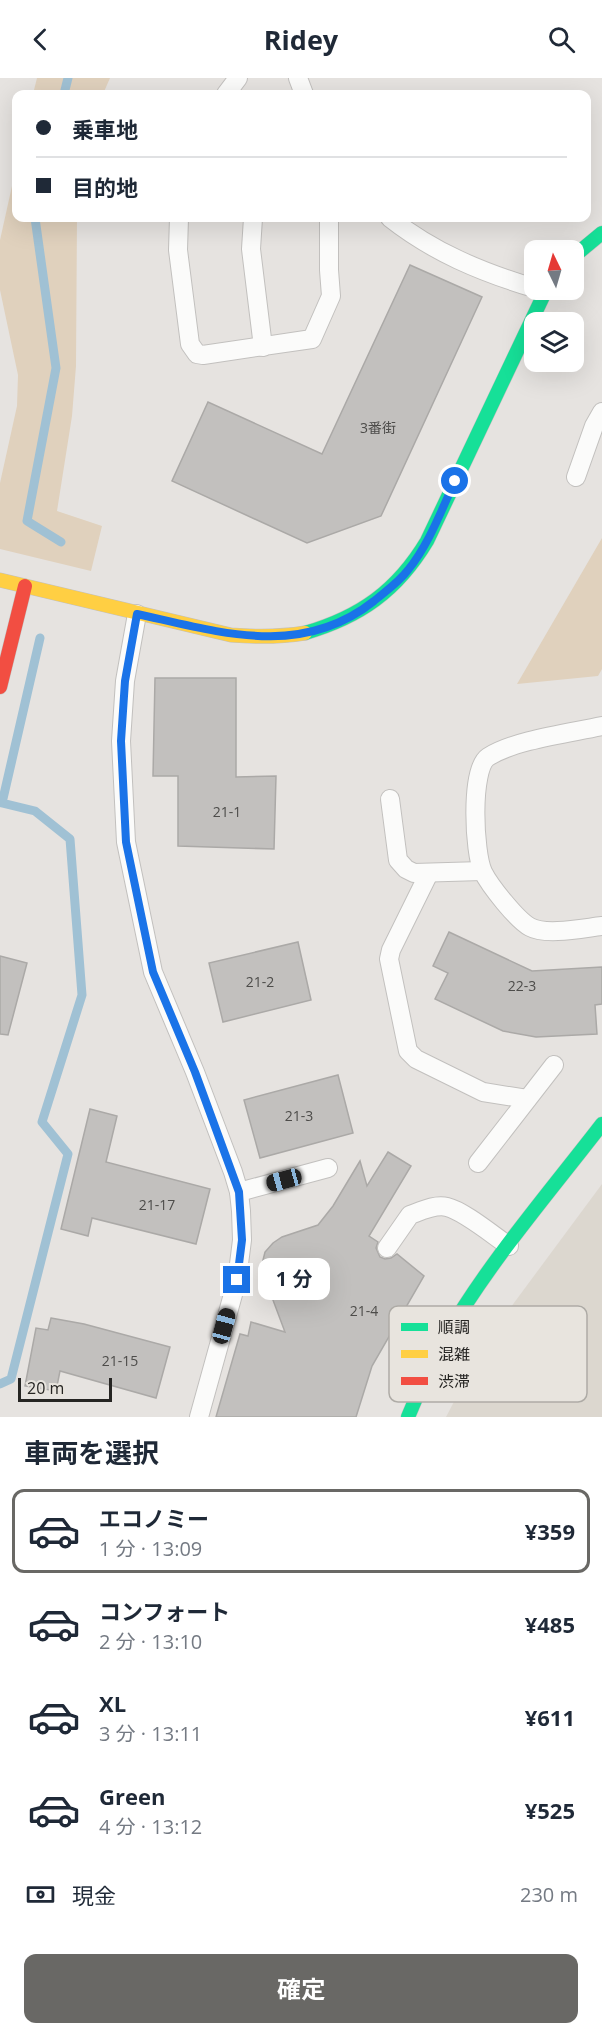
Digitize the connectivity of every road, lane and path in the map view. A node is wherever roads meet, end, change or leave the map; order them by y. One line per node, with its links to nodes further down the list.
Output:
1 (179, 222): 9 (lane)
2 (253, 222): 9 (lane)
3 (329, 222): 9 (lane)
4 (395, 222): 7 (lane)
5 (602, 233): 6 (street)
6 (584, 248)
7 (524, 284)
8 (536, 300): 14 (street)
9 (263, 347)
10 (602, 412): 11 (lane)
11 (576, 477)
12 (0, 580): 13 (street)
13 (26, 586): 14 (street); 15 (street)
14 (137, 614): 26 (lane)
15 (0, 687)
16 (602, 726): 18 (lane)
17 (390, 799): 19 (lane)
18 (482, 871): 19 (lane); 20 (lane)
19 (429, 873): 22 (lane)
20 (602, 926)
21 (554, 1065): 22 (lane)
22 (528, 1099): 24 (lane)
23 (602, 1124): 27 (street)
24 (478, 1163)
25 (328, 1168): 26 (lane)
26 (239, 1192): 31 (lane)
27 (509, 1246): 28 (lane); 29 (street)
28 (387, 1248)
29 (466, 1306)
30 (413, 1402): 32 (street)
31 (199, 1417)
32 (408, 1417)

